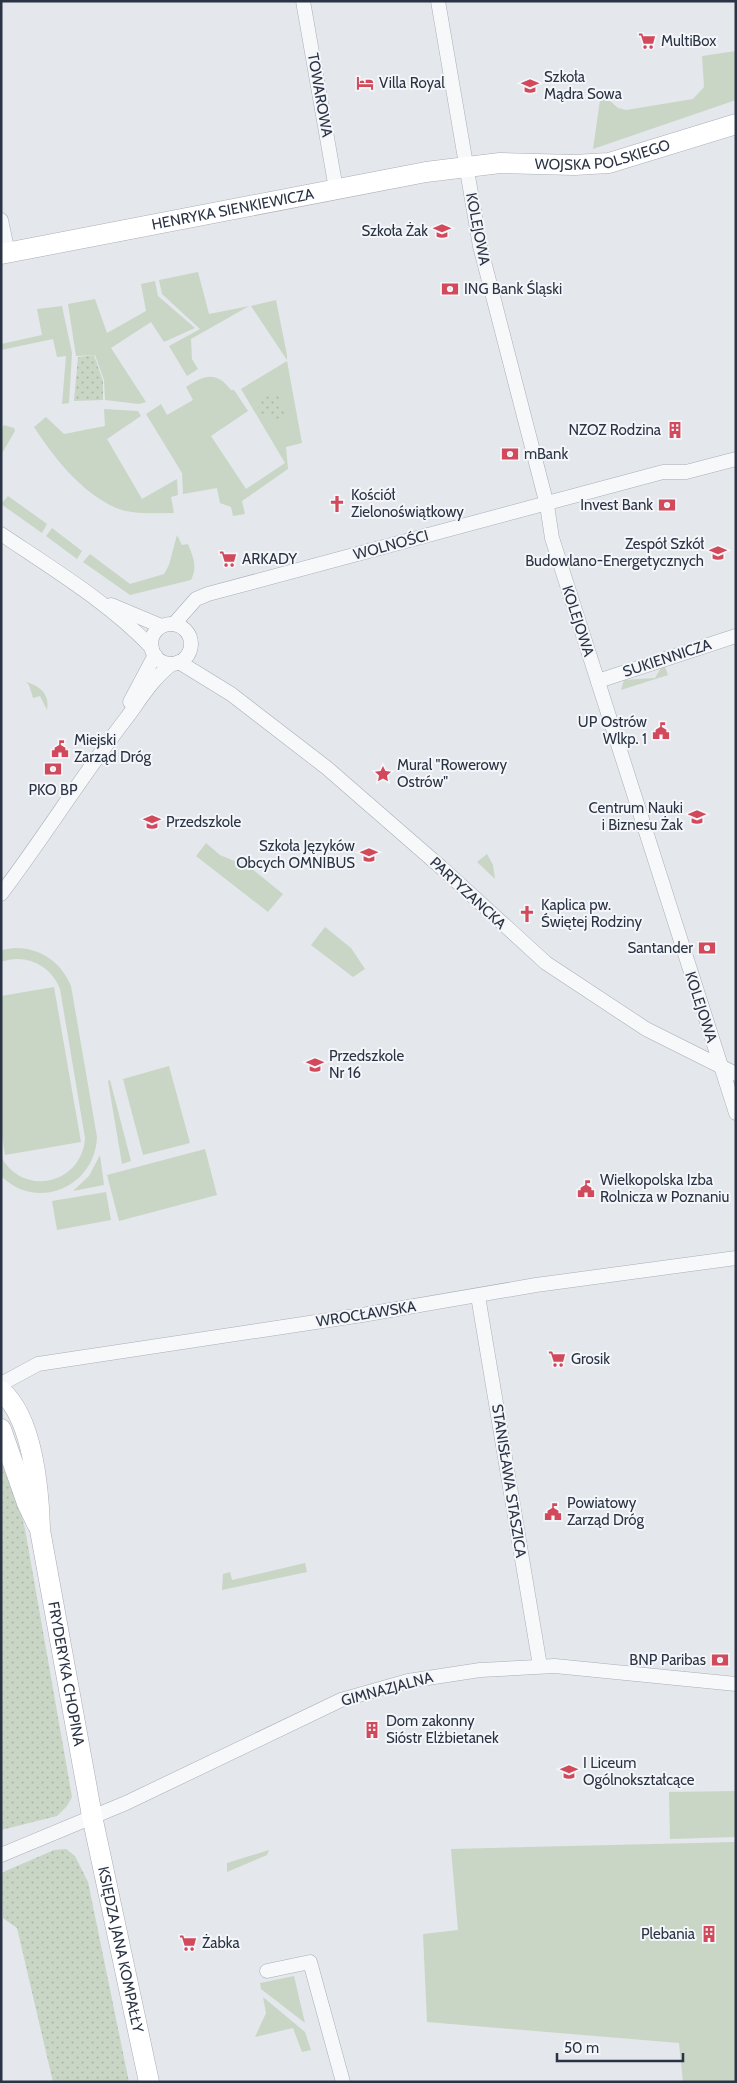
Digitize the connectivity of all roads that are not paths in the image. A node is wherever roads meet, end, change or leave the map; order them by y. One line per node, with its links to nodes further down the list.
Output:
1 (303, 1): 5 (street, TOWAROWA)
2 (438, 1): 4 (street, KOLEJOWA)
3 (736, 124): 4 (street, WOJSKA POLSKIEGO)
4 (466, 166): 5 (street, HENRYKA SIENKIEWICZA); 9 (street, KOLEJOWA)
5 (336, 189): 7 (street, HENRYKA SIENKIEWICZA)
6 (1, 220): 7 (street)
7 (4, 253)
8 (736, 459): 9 (street, WOLNOŚCI)
9 (547, 505): 12 (street, WOLNOŚCI); 17 (street, KOLEJOWA)
10 (1, 534): 11 (street)
11 (88, 594): 12 (street); 15 (street)
12 (168, 625): 14 (street); 15 (street)
13 (736, 636): 17 (street, SUKIENNICZA)
14 (191, 648): 16 (street); 18 (street, PARTYZANCKA)
15 (153, 651): 16 (street); 19 (street)
16 (175, 663): 18 (street, PARTYZANCKA); 19 (street)
17 (598, 681): 22 (street, KOLEJOWA)
18 (231, 694): 22 (street, PARTYZANCKA)
19 (111, 738): 20 (street)
20 (1, 894)
21 (736, 1061): 22 (street)
22 (722, 1067): 23 (street, PARTYZANCKA); 24 (street, KOLEJOWA)
23 (736, 1074)
24 (736, 1113)
25 (736, 1258): 26 (street, WROCŁAWSKA)
26 (478, 1296): 27 (street, WROCŁAWSKA); 31 (street, STANISŁAWA STASZICA)
27 (1, 1384)
28 (1, 1391): 30 (street, FRYDERYKA CHOPINA)
29 (1, 1429): 30 (street, FRYDERYKA CHOPINA)
30 (40, 1530): 33 (street, FRYDERYKA CHOPINA)
31 (540, 1666): 32 (street, GIMNAZJALNA); 33 (street, GIMNAZJALNA)
32 (736, 1684)
33 (92, 1816): 34 (street, GIMNAZJALNA); 36 (street, KSIĘDZA JANA KOMPAŁŁY)
34 (1, 1855)
35 (267, 1971): 37 (street)
36 (149, 2082)
37 (343, 2082)

